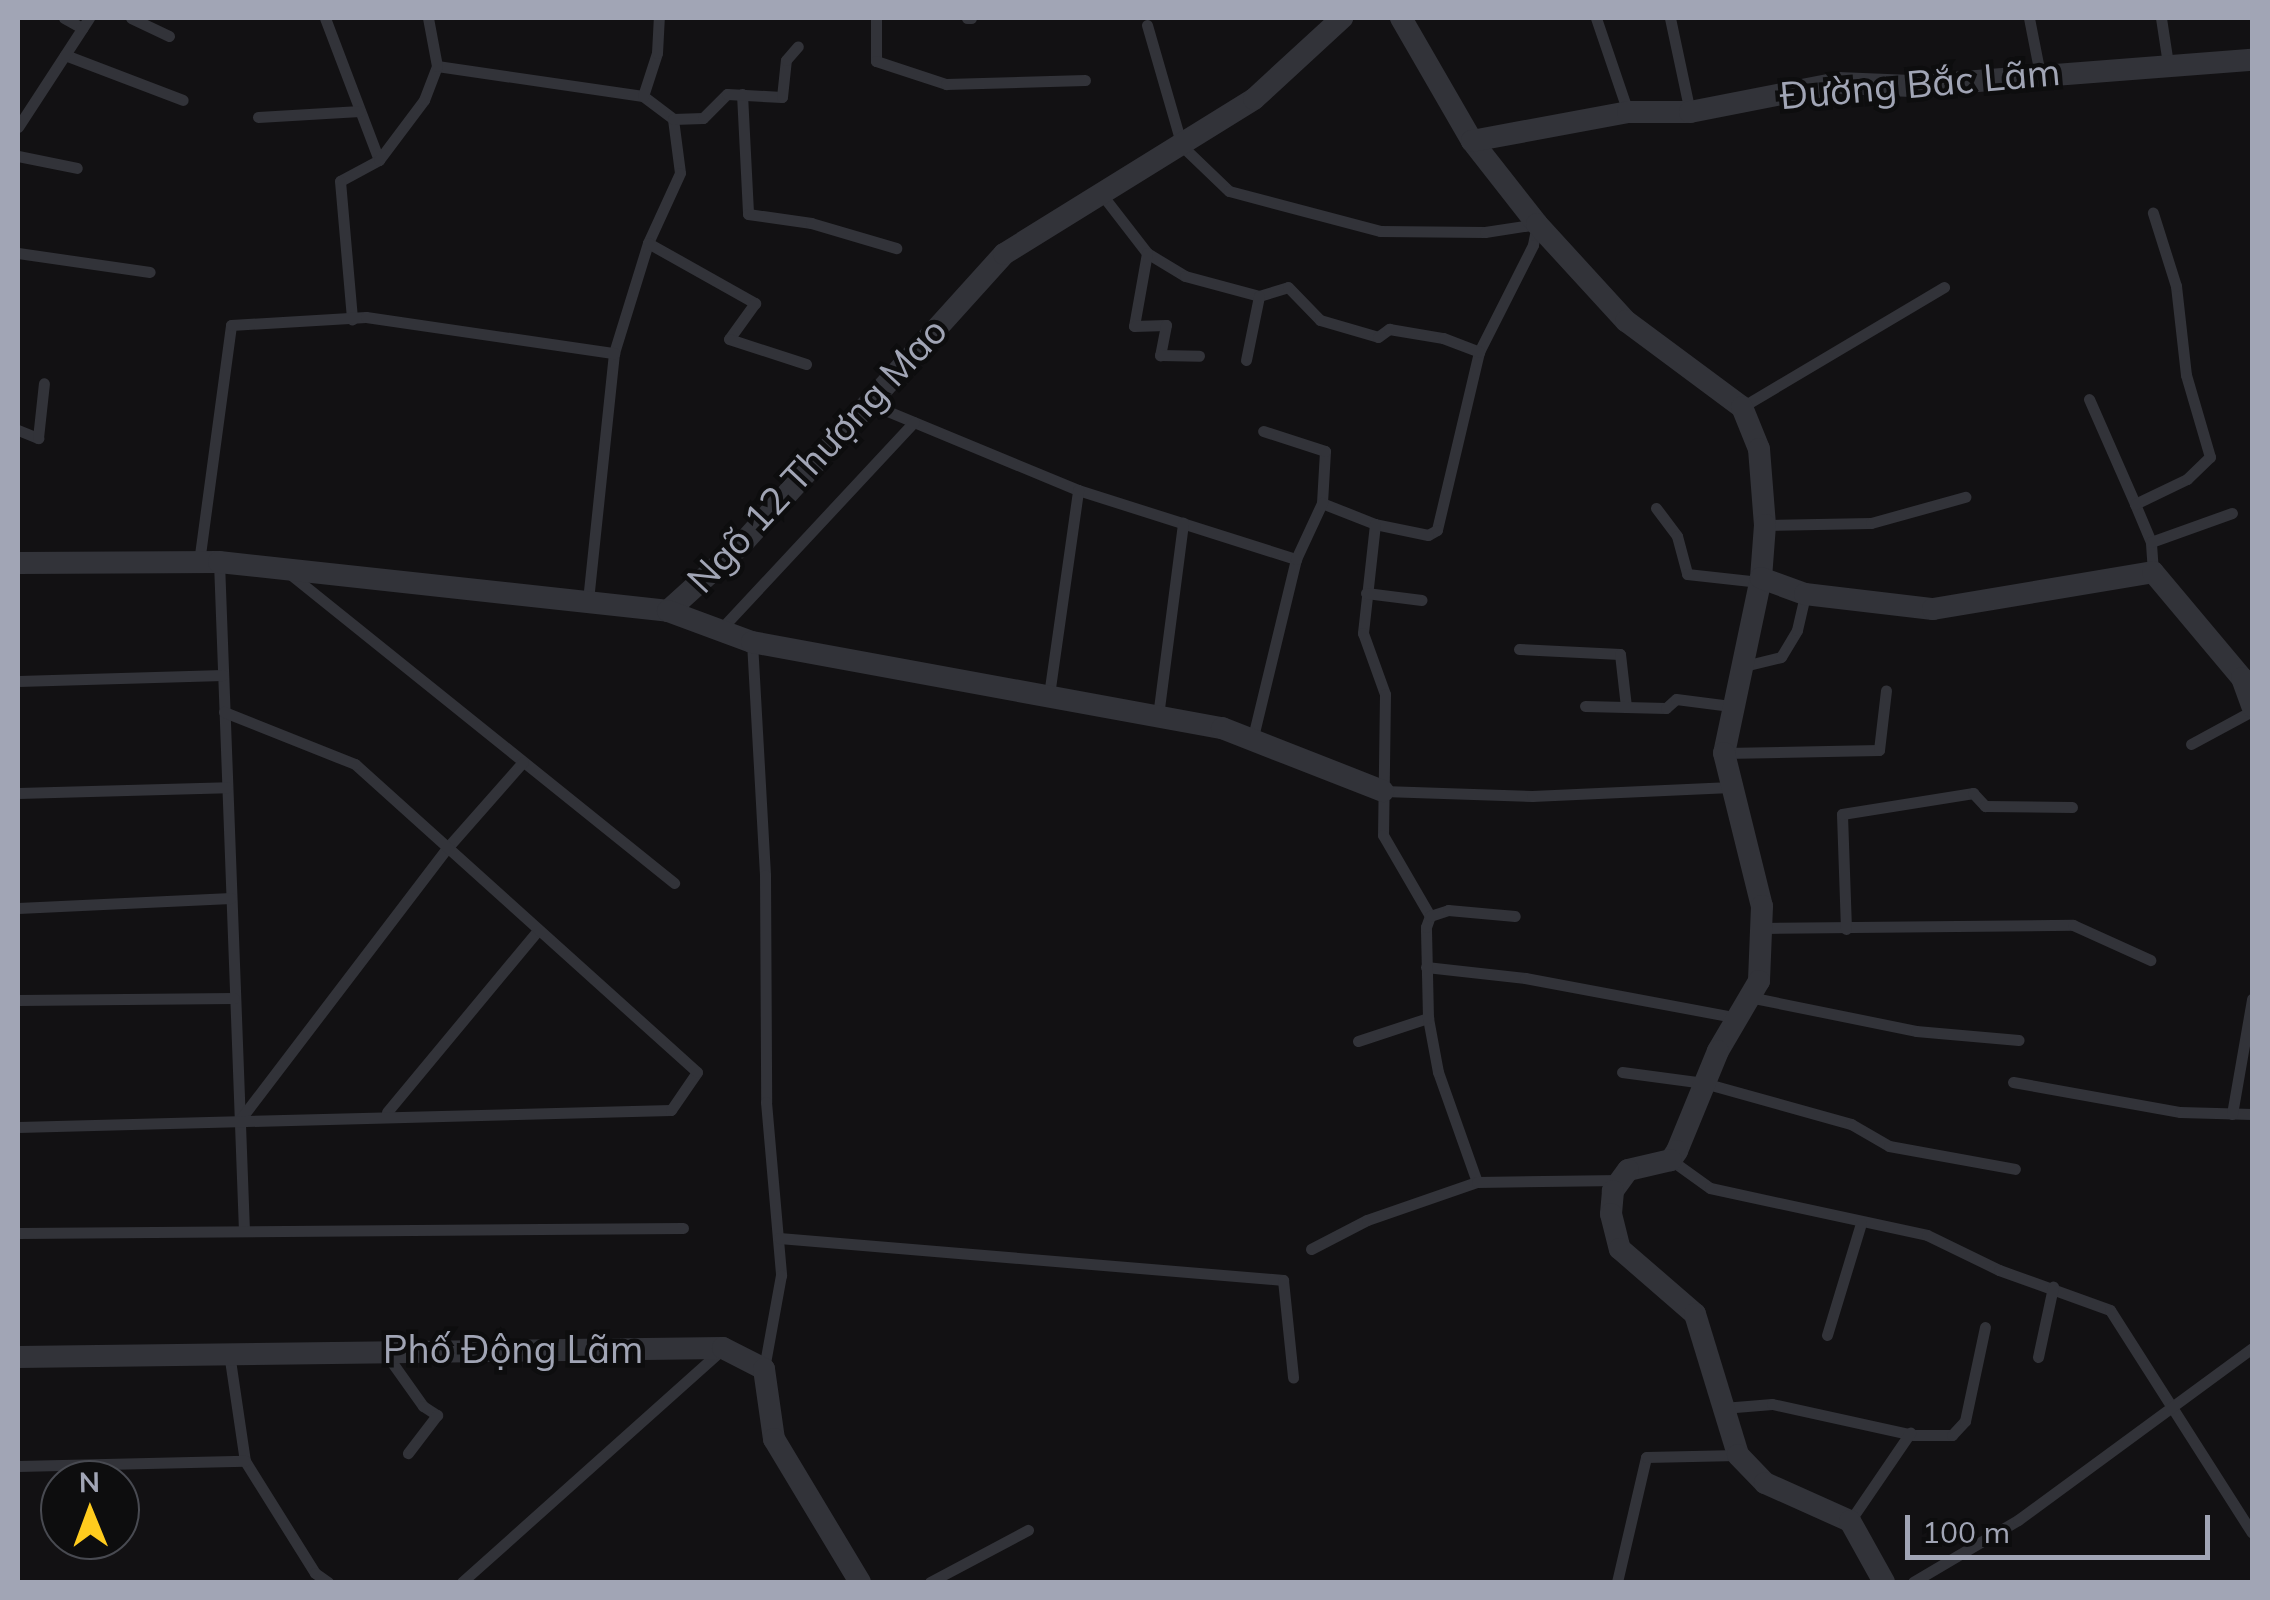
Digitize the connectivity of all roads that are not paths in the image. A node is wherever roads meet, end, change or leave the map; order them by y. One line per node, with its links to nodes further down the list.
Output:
1 (64, 18): 13 (lane)
2 (131, 18): 15 (lane)
3 (326, 18): 26 (lane)
4 (428, 18): 20 (lane)
5 (658, 18): 24 (lane)
6 (876, 18): 22 (lane)
7 (1342, 18): 33 (street, Ngõ 12 Thượng Mao)
8 (1401, 18): 32 (street)
9 (1596, 18): 27 (lane)
10 (1670, 18): 28 (lane)
11 (2029, 18): 21 (lane)
12 (2161, 18): 19 (lane)
13 (86, 23): 17 (lane)
14 (1147, 25): 33 (lane)
15 (170, 36)
16 (798, 46): 23 (lane)
17 (65, 55): 25 (lane); 31 (lane)
18 (2252, 60): 19 (street, Đường Bắc Lãm)
19 (2168, 64): 21 (street, Đường Bắc Lãm)
20 (437, 66): 24 (lane); 35 (lane)
21 (2040, 74): 28 (street, Đường Bắc Lãm)
22 (1086, 80)
23 (742, 94): 30 (lane); 41 (lane)
24 (643, 96): 30 (lane)
25 (182, 100)
26 (360, 111): 29 (lane); 35 (lane)
27 (1628, 112): 28 (street, Đường Bắc Lãm); 32 (street, Đường Bắc Lãm)
28 (1690, 112)
29 (258, 117)
30 (673, 119): 40 (lane)
31 (18, 127)
32 (1472, 141): 39 (street)
33 (1182, 146): 37 (street, Ngõ 12 Thượng Mao); 39 (lane)
34 (18, 156): 36 (lane)
35 (379, 160): 47 (lane)
36 (76, 168)
37 (1103, 196): 43 (lane); 55 (street, Ngõ 12 Thượng Mao)
38 (2152, 213): 63 (lane)
39 (1537, 224): 48 (lane); 56 (street)
40 (648, 243): 49 (lane); 52 (lane)
41 (896, 248)
42 (18, 253): 44 (lane)
43 (1146, 253): 46 (lane); 50 (lane)
44 (150, 272)
45 (1944, 287): 56 (lane)
46 (1259, 296): 48 (lane); 51 (lane)
47 (352, 319): 49 (lane); 71 (lane)
48 (1479, 352): 67 (lane)
49 (614, 354): 78 (lane)
50 (1200, 356)
51 (1246, 360)
52 (806, 364)
53 (44, 383): 58 (lane)
54 (2088, 399): 63 (lane)
55 (868, 403): 57 (lane); 80 (street, Ngõ 12 Thượng Mao)
56 (1742, 407): 68 (street)
57 (914, 422): 60 (lane); 81 (lane)
58 (18, 430)
59 (1263, 431): 62 (lane)
60 (1078, 490): 66 (lane); 88 (lane)
61 (1965, 497): 68 (lane)
62 (1322, 503): 67 (lane); 70 (lane)
63 (2135, 504): 69 (lane)
64 (1656, 508): 75 (lane)
65 (2232, 513): 69 (lane)
66 (1183, 523): 70 (lane); 94 (lane)
67 (1375, 524): 76 (lane)
68 (1765, 525): 75 (street)
69 (2151, 542): 74 (lane)
70 (1296, 559): 95 (lane)
71 (209, 562): 72 (street, Ngõ 12 Thượng Mao); 73 (street, Ngõ 12 Thượng Mao); 85 (lane)
72 (18, 563)
73 (283, 568): 78 (street, Ngõ 12 Thượng Mao); 98 (lane)
74 (2153, 572): 77 (street); 92 (street)
75 (1760, 580): 77 (street); 84 (street)
76 (1366, 593): 79 (lane); 101 (lane)
77 (1805, 594): 84 (lane)
78 (588, 600): 80 (street, Ngõ 12 Thượng Mao)
79 (1422, 600)
80 (668, 612): 81 (street)
81 (720, 630): 82 (street)
82 (752, 642): 88 (street); 139 (lane)
83 (1519, 649): 91 (lane)
84 (1740, 667): 90 (street)
85 (223, 674): 86 (lane); 93 (lane)
86 (18, 681)
87 (1886, 690): 97 (lane)
88 (1049, 695): 94 (street)
89 (1586, 706): 91 (lane)
90 (1732, 706): 91 (lane); 97 (street)
91 (1626, 707)
92 (2252, 708): 96 (lane)
93 (224, 712): 99 (lane); 104 (lane)
94 (1158, 716): 95 (street)
95 (1252, 741): 101 (street)
96 (2191, 744)
97 (1724, 753): 100 (street)
98 (523, 762): 104 (lane); 105 (lane)
99 (227, 786): 102 (lane); 106 (lane)
100 (1731, 787): 101 (lane); 110 (street)
101 (1383, 791): 108 (lane)
102 (18, 794)
103 (2072, 808): 111 (lane)
104 (448, 847): 112 (lane); 129 (lane)
105 (674, 884)
106 (231, 898): 107 (lane); 115 (lane)
107 (18, 908)
108 (1430, 916): 109 (lane); 114 (lane)
109 (1515, 916)
110 (1765, 928): 111 (lane); 116 (street)
111 (1846, 929): 113 (lane)
112 (538, 930): 126 (lane); 126 (lane)
113 (2150, 960)
114 (1426, 966): 119 (lane); 120 (lane)
115 (234, 998): 118 (lane); 129 (lane)
116 (1754, 998): 120 (street); 121 (lane)
117 (2252, 999): 127 (lane)
118 (18, 1000)
119 (1428, 1018): 122 (lane); 134 (lane)
120 (1739, 1018): 125 (street)
121 (2018, 1040)
122 (1358, 1041)
123 (1622, 1072): 125 (lane)
124 (2012, 1082): 127 (lane)
125 (1704, 1083): 131 (street); 132 (lane)
126 (387, 1112): 129 (lane)
127 (2232, 1114): 128 (lane)
128 (2252, 1114)
129 (239, 1121): 130 (lane); 137 (lane)
130 (18, 1127)
131 (1671, 1160): 133 (street); 135 (lane)
132 (2015, 1168)
133 (1620, 1180): 134 (lane); 153 (street)
134 (1477, 1182): 140 (lane)
135 (1860, 1222): 141 (lane); 143 (lane)
136 (683, 1228): 137 (lane)
137 (244, 1231): 138 (lane)
138 (18, 1234)
139 (779, 1238): 150 (lane); 151 (lane)
140 (1311, 1250)
141 (2053, 1287): 149 (lane); 152 (lane)
142 (1985, 1328): 154 (lane)
143 (1827, 1335)
144 (723, 1348): 146 (street, Phố Động Lãm); 150 (street, Phố Động Lãm); 165 (lane)
145 (2252, 1348): 152 (lane)
146 (384, 1350): 147 (street, Phố Động Lãm); 155 (lane)
147 (229, 1353): 148 (street, Phố Động Lãm); 157 (lane)
148 (18, 1357)
149 (2038, 1357)
150 (764, 1369): 166 (street)
151 (1293, 1377)
152 (2171, 1406): 161 (lane); 170 (lane)
153 (1718, 1408): 154 (lane); 156 (street)
154 (1910, 1433): 159 (lane)
155 (408, 1452)
156 (1738, 1455): 159 (street); 168 (lane)
157 (245, 1461): 158 (lane); 162 (lane)
158 (18, 1466)
159 (1850, 1521): 169 (street)
160 (1028, 1530): 167 (lane)
161 (2252, 1533)
162 (314, 1573): 163 (lane); 164 (lane)
163 (304, 1582)
164 (328, 1582)
165 (462, 1582)
166 (860, 1582)
167 (930, 1582)
168 (1617, 1582)
169 (1884, 1582)
170 (1914, 1582)

